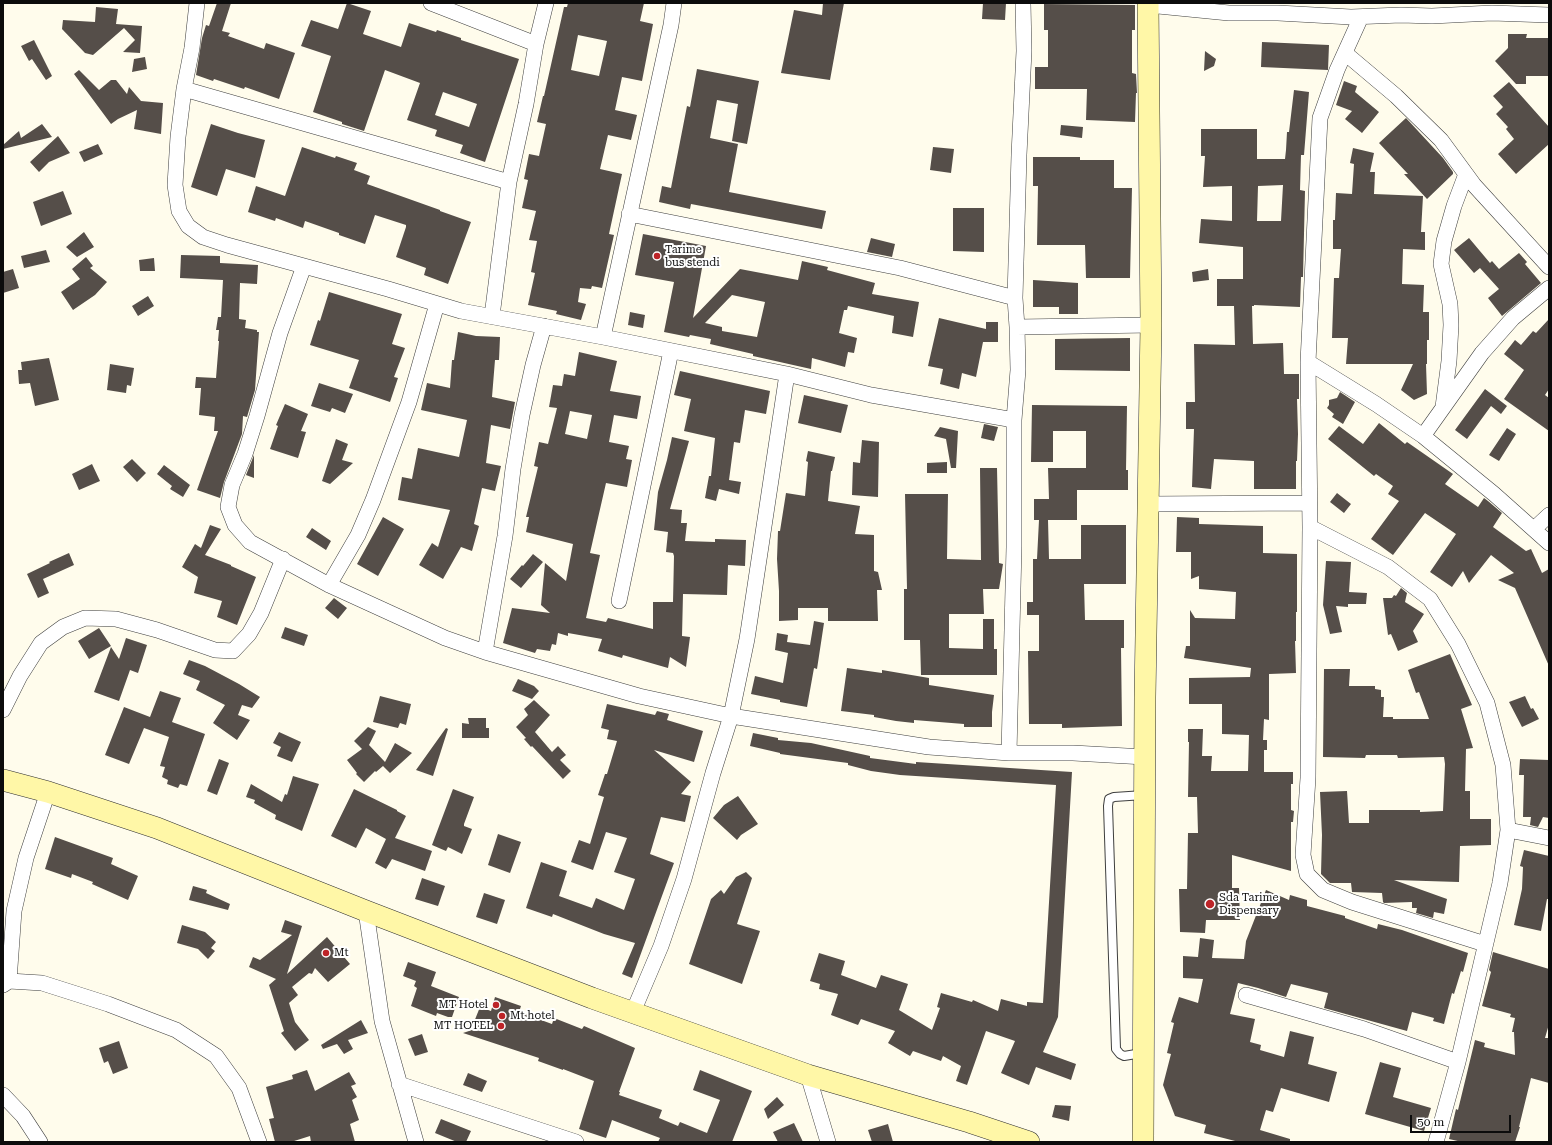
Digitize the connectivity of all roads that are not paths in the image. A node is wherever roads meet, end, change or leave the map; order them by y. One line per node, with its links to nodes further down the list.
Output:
1 (197, 3): 12 (street)
2 (431, 3): 10 (street)
3 (546, 3): 10 (street)
4 (674, 3): 15 (street)
5 (1023, 3): 19 (street)
6 (1148, 4): 9 (street); 22 (main road)
7 (1492, 8): 8 (street); 9 (street)
8 (1549, 15)
9 (1361, 17): 11 (street)
10 (536, 44): 14 (street)
11 (1345, 53): 13 (street); 27 (street)
12 (184, 89): 14 (street); 16 (street)
13 (1466, 174): 17 (street); 29 (street)
14 (509, 182): 21 (street)
15 (629, 214): 19 (street); 25 (street)
16 (304, 266): 20 (street); 38 (street)
17 (1549, 267)
18 (1549, 288): 29 (street)
19 (1015, 298): 24 (street)
20 (437, 304): 21 (street); 39 (street)
21 (492, 316): 23 (street)
22 (1151, 324): 24 (street); 33 (main road)
23 (544, 326): 25 (street); 41 (street)
24 (1017, 327): 30 (street)
25 (603, 337): 26 (street)
26 (671, 351): 28 (street); 40 (street)
27 (1308, 362): 31 (street); 32 (street)
28 (787, 374): 30 (street); 43 (street)
29 (1443, 407): 31 (street)
30 (1014, 420): 44 (street)
31 (1423, 436): 36 (street)
32 (1309, 503): 33 (street); 35 (street)
33 (1147, 504): 45 (main road)
34 (1549, 514): 36 (street)
35 (1310, 527): 49 (street); 52 (street)
36 (1534, 529): 37 (street)
37 (1549, 543)
38 (283, 559): 39 (street); 42 (street)
39 (329, 585): 41 (street)
40 (619, 601)
41 (485, 652): 43 (street)
42 (3, 710)
43 (731, 716): 44 (street); 55 (street)
44 (1009, 753): 45 (street)
45 (1145, 757): 48 (main road)
46 (3, 780): 47 (main road)
47 (48, 792): 51 (main road); 53 (street)
48 (1145, 795): 56 (main road); 56 (lane)
49 (1508, 830): 50 (street); 52 (street)
50 (1549, 838)
51 (366, 911): 55 (main road); 59 (street)
52 (1485, 944): 57 (street)
53 (6, 983): 62 (street)
54 (1246, 995): 57 (street)
55 (633, 1012): 58 (main road)
56 (1142, 1053): 67 (main road)
57 (1458, 1062): 68 (street)
58 (808, 1075): 65 (street); 66 (main road)
59 (399, 1084): 63 (street); 64 (street)
60 (3, 1095): 61 (street)
61 (40, 1142)
62 (258, 1142)
63 (416, 1142)
64 (576, 1142)
65 (828, 1142)
66 (1029, 1142)
67 (1143, 1142)
68 (1436, 1142)

